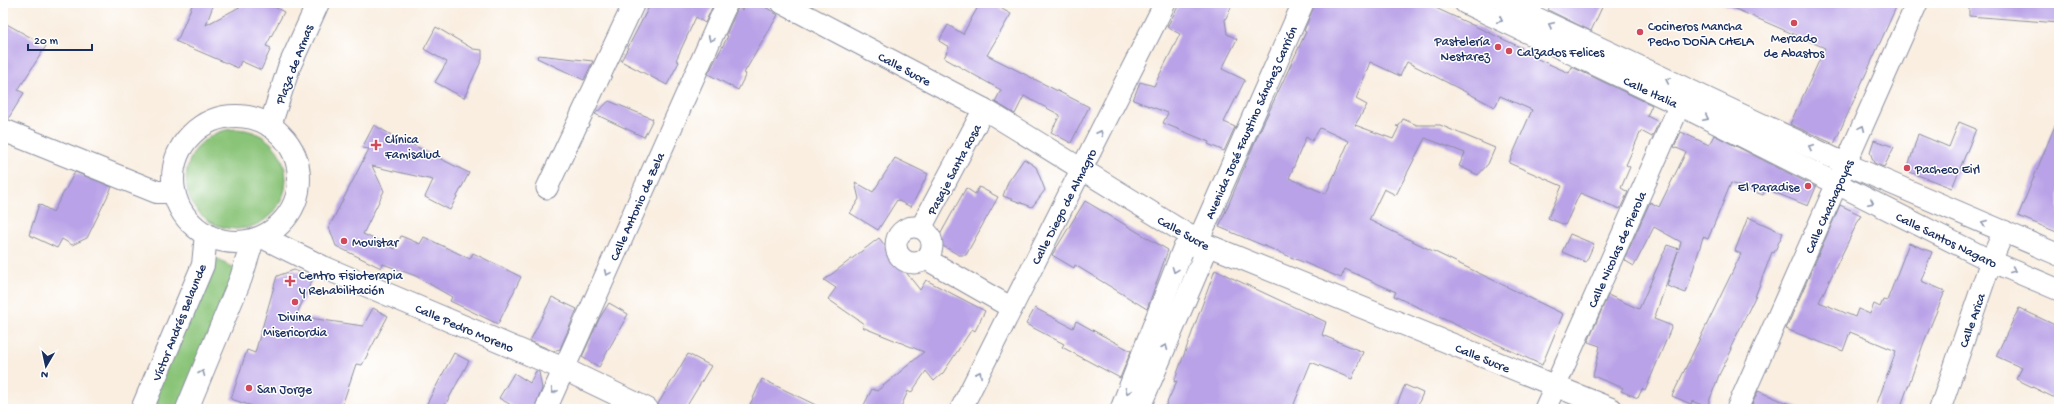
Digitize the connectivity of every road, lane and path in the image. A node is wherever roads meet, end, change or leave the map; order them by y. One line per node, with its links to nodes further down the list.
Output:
1 (318, 3): 13 (main road, Plaza de Armas)
2 (634, 3): 18 (street)
3 (727, 3): 30 (street, Calle Antonio de Zela, one-way to 30)
4 (782, 3): 12 (street, Calle Sucre)
5 (1165, 3): 16 (street, Calle Diego de Almagro, one-way to 5)
6 (1303, 3): 24 (street, Avenida José Faustino Sánchez Carrión)
7 (1465, 3): 10 (street, Calle Italia, one-way to 10)
8 (1505, 3): 10 (street, Calle Italia)
9 (1917, 3): 15 (street, Calle Chachapoyas, one-way to 9)
10 (1532, 17): 11 (street, Calle Italia)
11 (1684, 97): 15 (street, Calle Italia, one-way to 11); 17 (street, Calle Italia, one-way to 17); 31 (street, Calle Nicolas de Pierola)
12 (984, 109): 16 (street, Calle Sucre); 20 (street, Pasaje Santa Rosa)
13 (270, 126): 19 (main road); 23 (main road)
14 (3, 130): 19 (main road)
15 (1846, 164): 17 (street, Calle Chachapoyas); 21 (street, Calle Santos Nagaro, one-way to 15)
16 (1082, 170): 24 (street, Calle Sucre); 29 (street, Calle Diego de Almagro)
17 (1836, 184): 27 (street, Calle Santos Nagaro, one-way to 27); 41 (street, Calle Chachapoyas)
18 (547, 188)
19 (174, 192): 22 (main road)
20 (921, 228): 26 (street); 26 (street)
21 (2004, 231): 25 (street, Calle Santos Nagaro); 27 (street, Calle Arica)
22 (206, 234): 23 (main road); 32 (main road, Víctor Andrés Belaunde)
23 (258, 238): 30 (main road, Calle Pedro Moreno); 33 (main road, one-way to 23)
24 (1198, 241): 31 (street, Calle Sucre); 37 (street, one-way to 37); 38 (street, one-way to 24)
25 (2059, 255)
26 (926, 259): 29 (street)
27 (1991, 261): 28 (street, Calle Santos Nagaro, one-way to 28); 42 (street, Calle Arica)
28 (2059, 290)
29 (1012, 308): 36 (street, Calle Diego de Almagro, one-way to 29)
30 (564, 369): 34 (street, Calle Antonio de Zela, one-way to 34); 35 (main road, Calle Pedro Moreno)
31 (1555, 386): 39 (street, Calle Nicolas de Pierola); 40 (street, Calle Sucre)
32 (142, 409)
33 (187, 409)
34 (546, 409)
35 (647, 409)
36 (961, 409)
37 (1121, 409)
38 (1139, 409)
39 (1545, 409)
40 (1612, 409)
41 (1738, 409)
42 (1940, 409)

